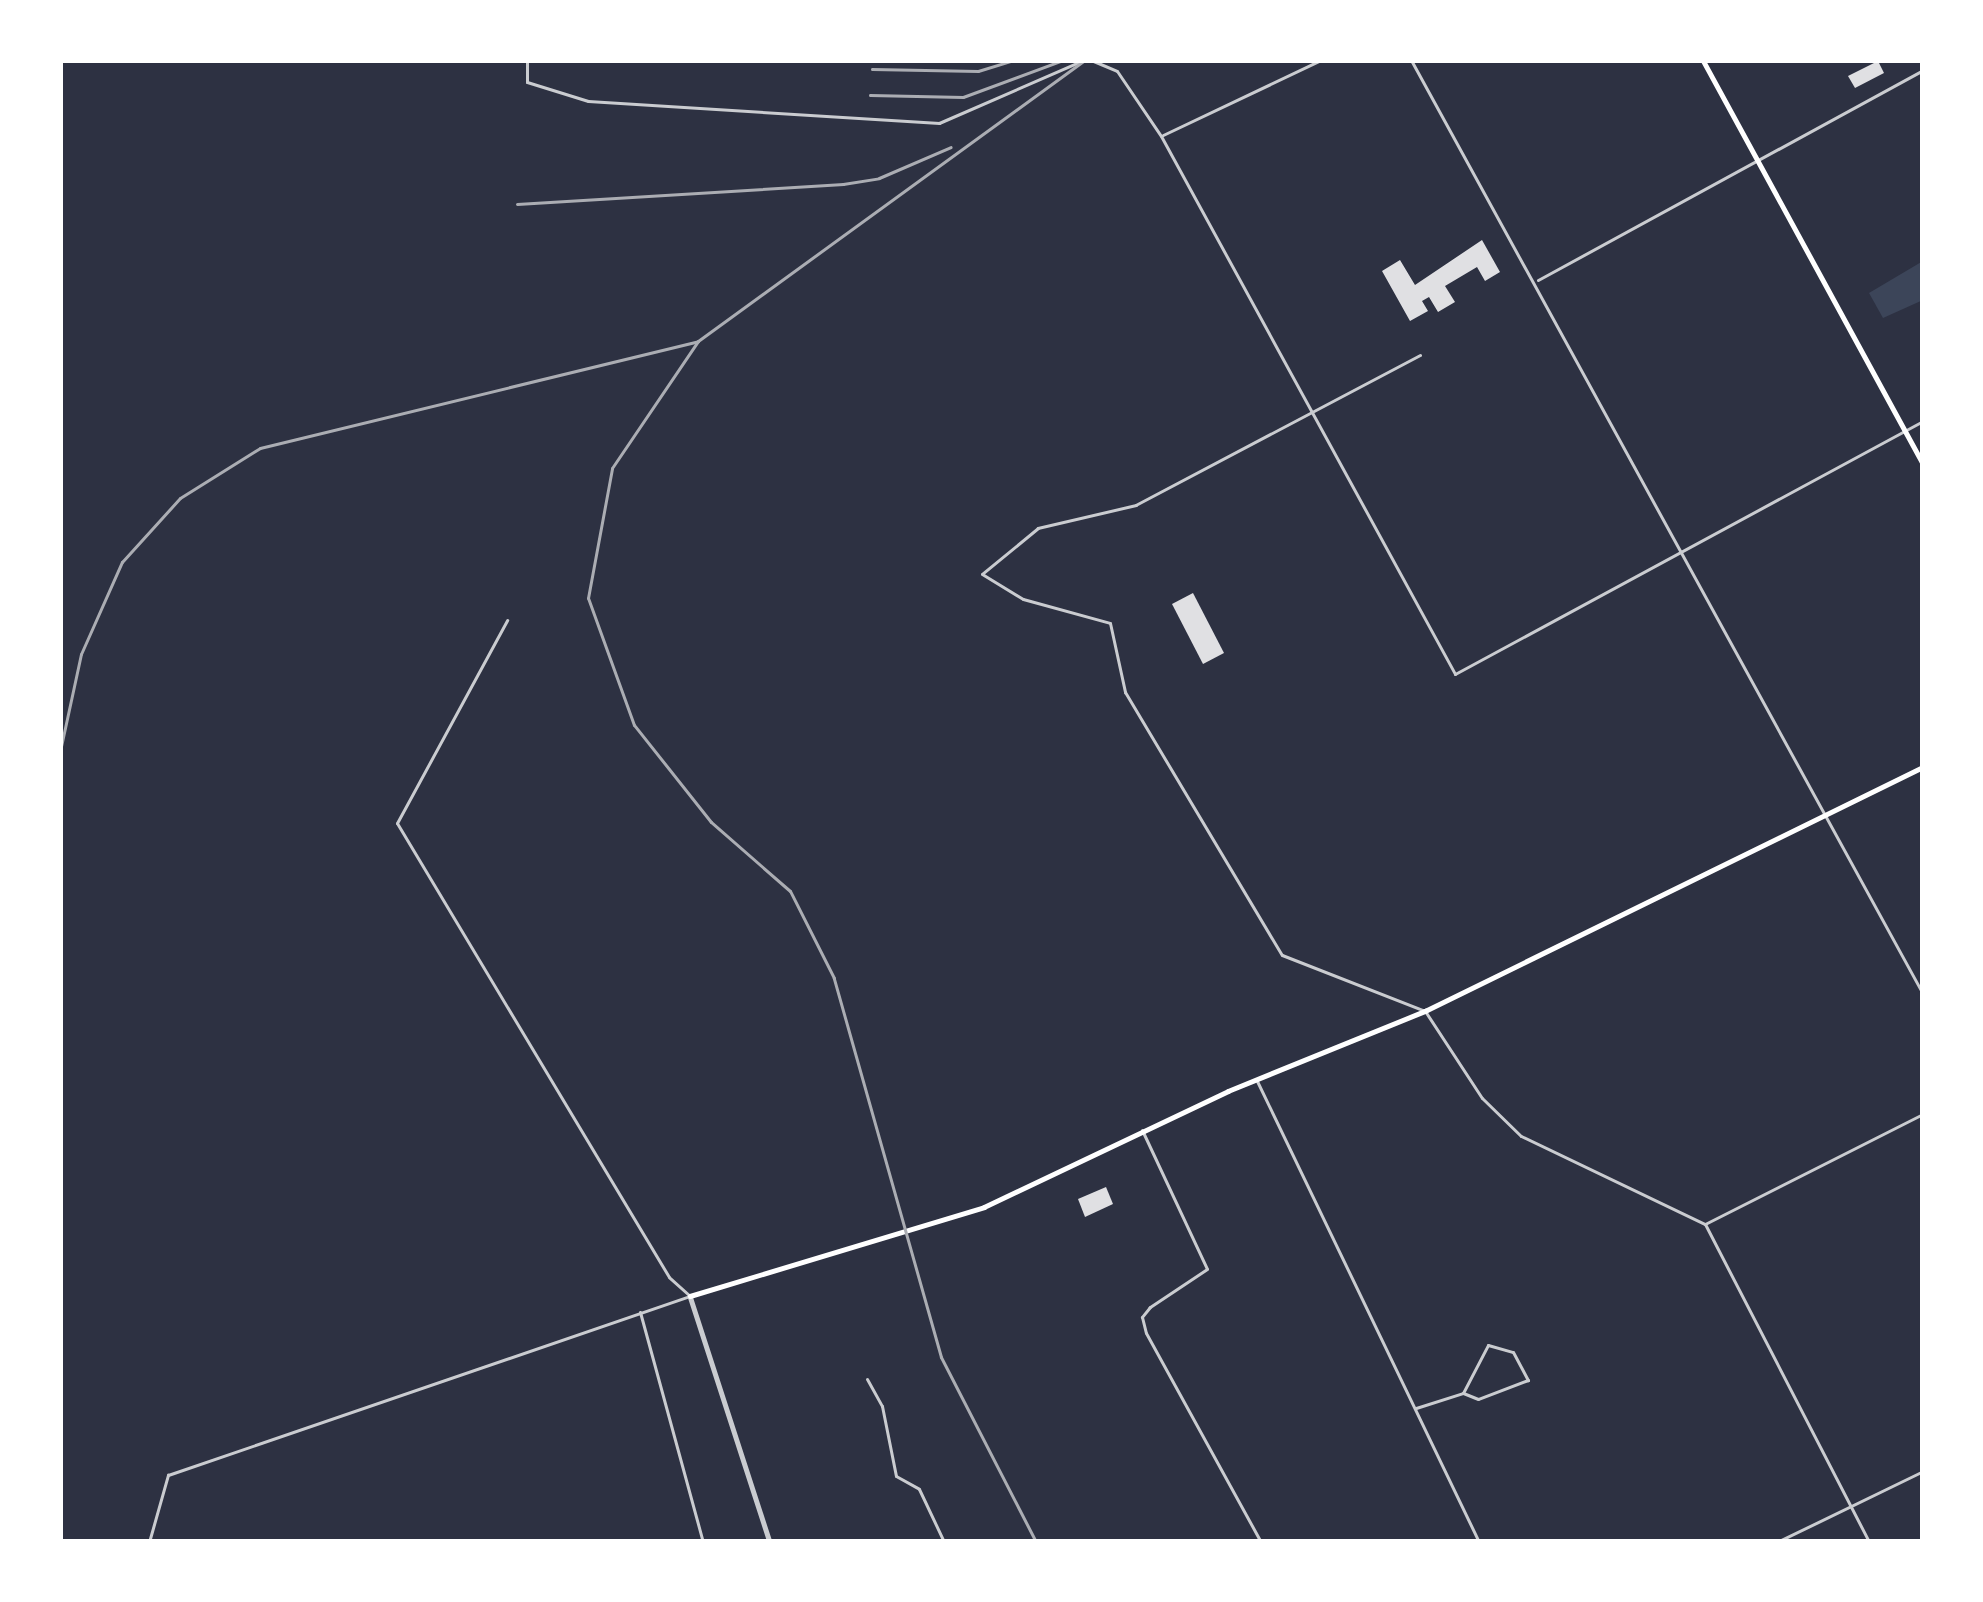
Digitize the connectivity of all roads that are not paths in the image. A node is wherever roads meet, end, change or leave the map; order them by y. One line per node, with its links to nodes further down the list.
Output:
1 (527, 60): 2 (street)
2 (1087, 60): 7 (street)
3 (1322, 60): 7 (street)
4 (1411, 60): 9 (street)
5 (1703, 60): 8 (main road)
6 (1923, 70): 8 (street)
7 (1161, 136): 11 (street)
8 (1759, 163): 9 (street); 13 (main road)
9 (1536, 281): 15 (street)
10 (1420, 355): 11 (street)
11 (1314, 412): 15 (street); 20 (street)
12 (1923, 421): 13 (street)
13 (1905, 430): 14 (main road); 15 (street)
14 (1923, 463)
15 (1682, 552): 18 (street)
16 (507, 620): 25 (street)
17 (1923, 767): 18 (main road)
18 (1826, 813): 19 (street); 20 (main road)
19 (1923, 994)
20 (1425, 1011): 21 (main road); 24 (street)
21 (1256, 1079): 23 (main road); 29 (street)
22 (1923, 1114): 24 (street)
23 (1142, 1130): 25 (main road); 36 (street)
24 (1705, 1224): 31 (street)
25 (690, 1296): 26 (street); 34 (street)
26 (640, 1312): 32 (street); 33 (street)
27 (867, 1379): 35 (street)
28 (1463, 1393): 28 (street); 29 (street)
29 (1414, 1409): 37 (street)
30 (1923, 1471): 31 (street)
31 (1851, 1509): 38 (street); 39 (street)
32 (149, 1542)
33 (703, 1542)
34 (770, 1542)
35 (944, 1542)
36 (1261, 1542)
37 (1479, 1542)
38 (1777, 1542)
39 (1869, 1542)

